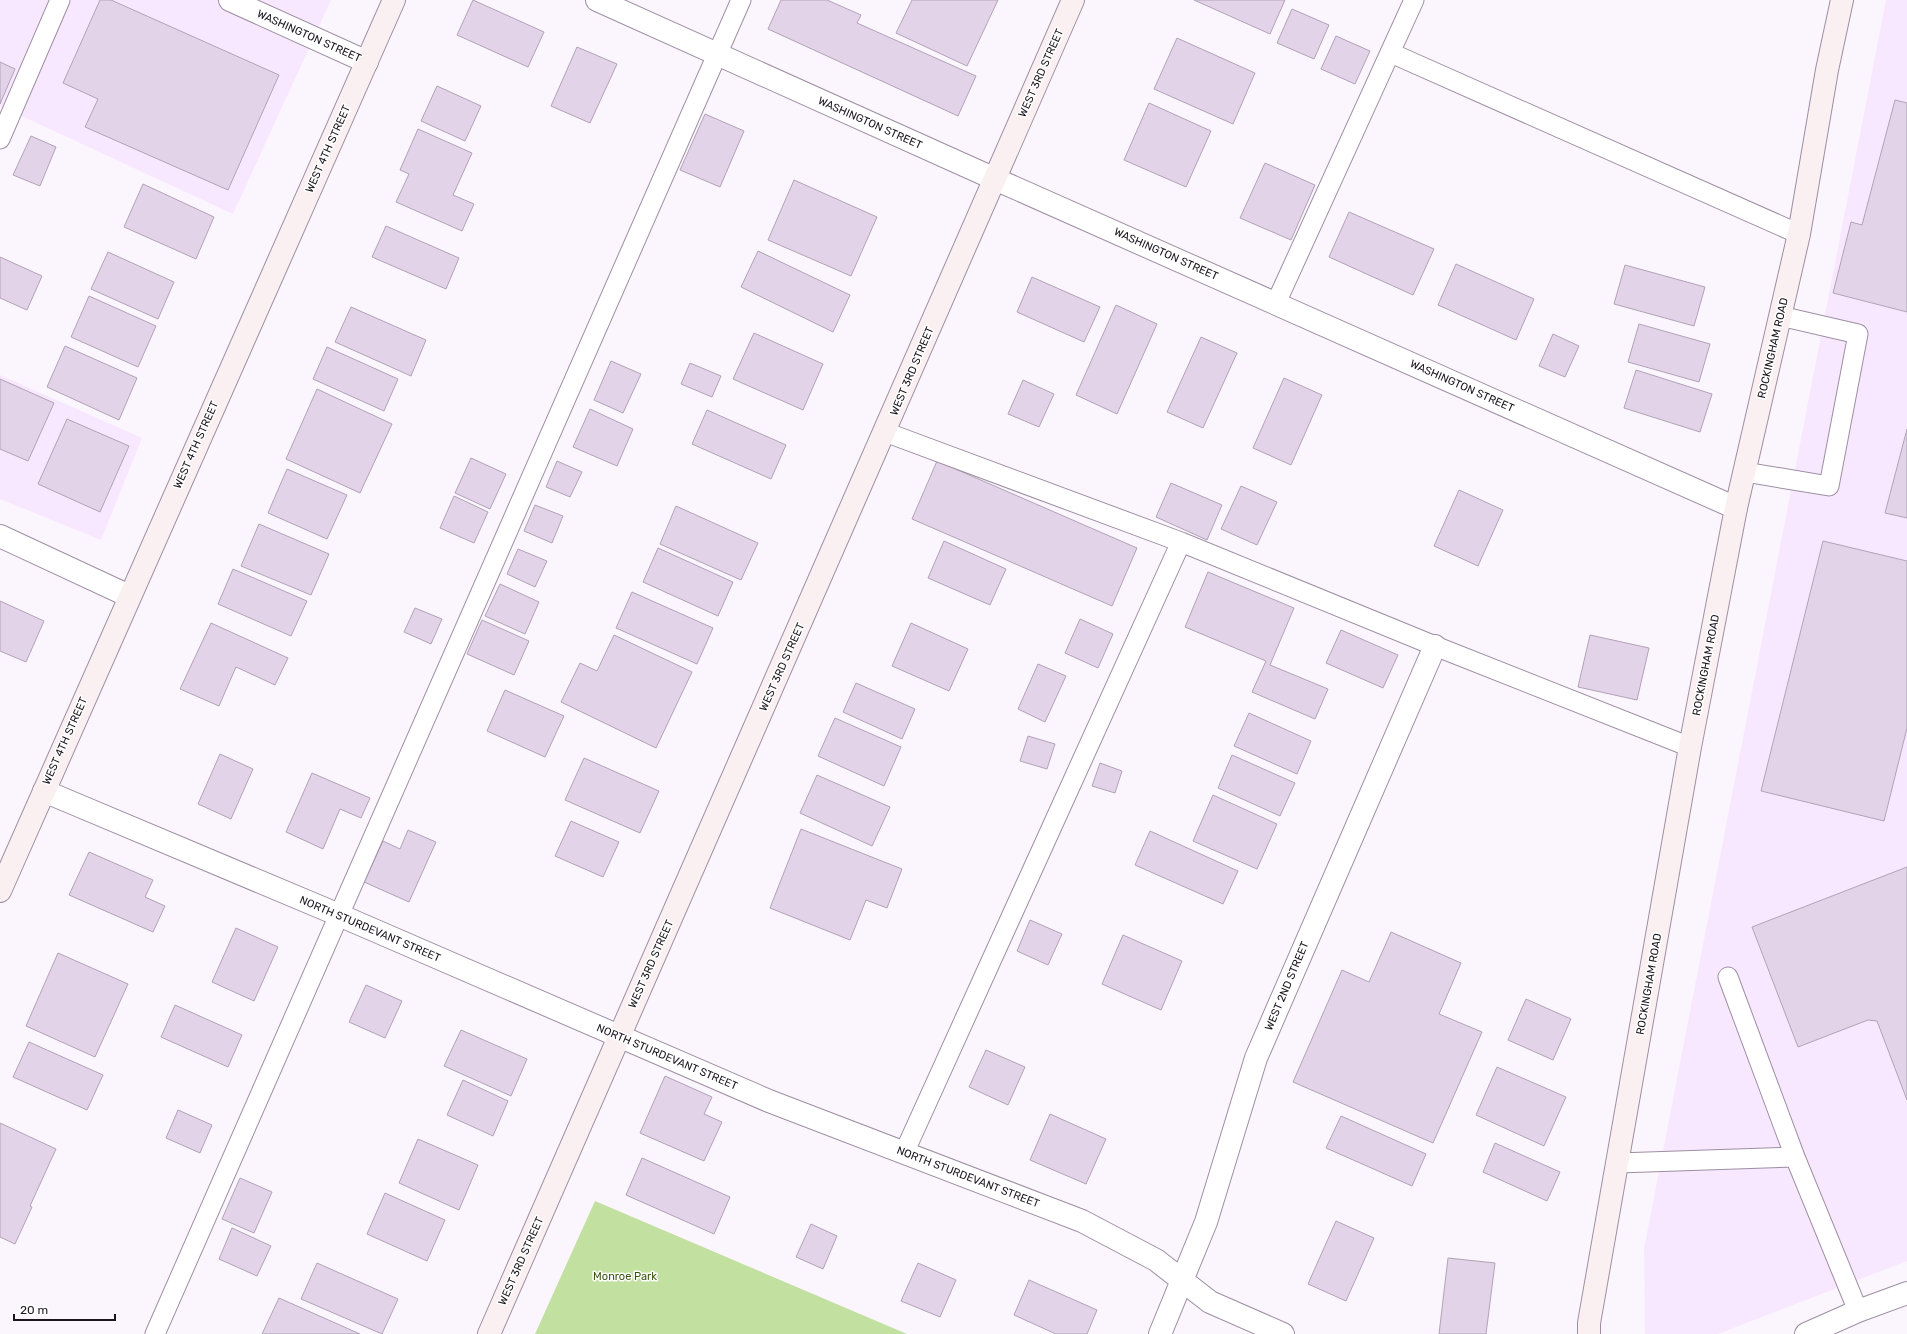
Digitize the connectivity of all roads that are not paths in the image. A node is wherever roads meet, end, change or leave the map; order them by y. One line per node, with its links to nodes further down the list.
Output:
1 (60, 0): 12 (lane)
2 (230, 0): 11 (street, WASHINGTON STREET)
3 (394, 0): 11 (main road, WEST 4TH STREET)
4 (597, 0): 10 (street, WASHINGTON STREET)
5 (741, 0): 10 (lane)
6 (1073, 0): 13 (main road, WEST 3RD STREET)
7 (1414, 0): 9 (lane)
8 (1842, 0): 14 (main road, ROCKINGHAM ROAD)
9 (1391, 52): 14 (lane); 15 (lane)
10 (718, 53): 13 (street, WASHINGTON STREET); 27 (lane)
11 (366, 62): 22 (main road, WEST 4TH STREET)
12 (0, 139)
13 (995, 179): 15 (street, WASHINGTON STREET); 17 (main road, WEST 3RD STREET)
14 (1799, 234): 16 (main road, ROCKINGHAM ROAD)
15 (1276, 303): 19 (street, WASHINGTON STREET)
16 (1780, 316): 18 (main road, ROCKINGHAM ROAD); 18 (lane)
17 (885, 432): 21 (lane); 29 (main road, WEST 3RD STREET)
18 (1745, 472): 19 (main road, ROCKINGHAM ROAD)
19 (1736, 508): 24 (main road, ROCKINGHAM ROAD)
20 (0, 536): 22 (street)
21 (1181, 542): 23 (lane); 30 (lane)
22 (129, 596): 25 (main road, WEST 4TH STREET)
23 (1435, 646): 24 (lane); 33 (street, WEST 2ND STREET)
24 (1690, 747): 32 (main road, ROCKINGHAM ROAD)
25 (44, 791): 26 (main road, WEST 4TH STREET); 27 (street, NORTH STURDEVANT STREET)
26 (0, 891)
27 (340, 915): 29 (street, NORTH STURDEVANT STREET); 36 (lane)
28 (1728, 977): 31 (lane)
29 (619, 1037): 30 (street, NORTH STURDEVANT STREET); 37 (main road, WEST 3RD STREET)
30 (904, 1153): 33 (street, NORTH STURDEVANT STREET)
31 (1795, 1156): 32 (lane); 35 (lane)
32 (1618, 1163): 40 (main road, ROCKINGHAM ROAD)
33 (1183, 1280): 38 (street, WEST 2ND STREET); 39 (street, NORTH STURDEVANT STREET)
34 (1907, 1293): 35 (street)
35 (1858, 1311): 41 (street)
36 (155, 1334)
37 (489, 1334)
38 (1160, 1334)
39 (1283, 1334)
40 (1589, 1334)
41 (1806, 1334)

